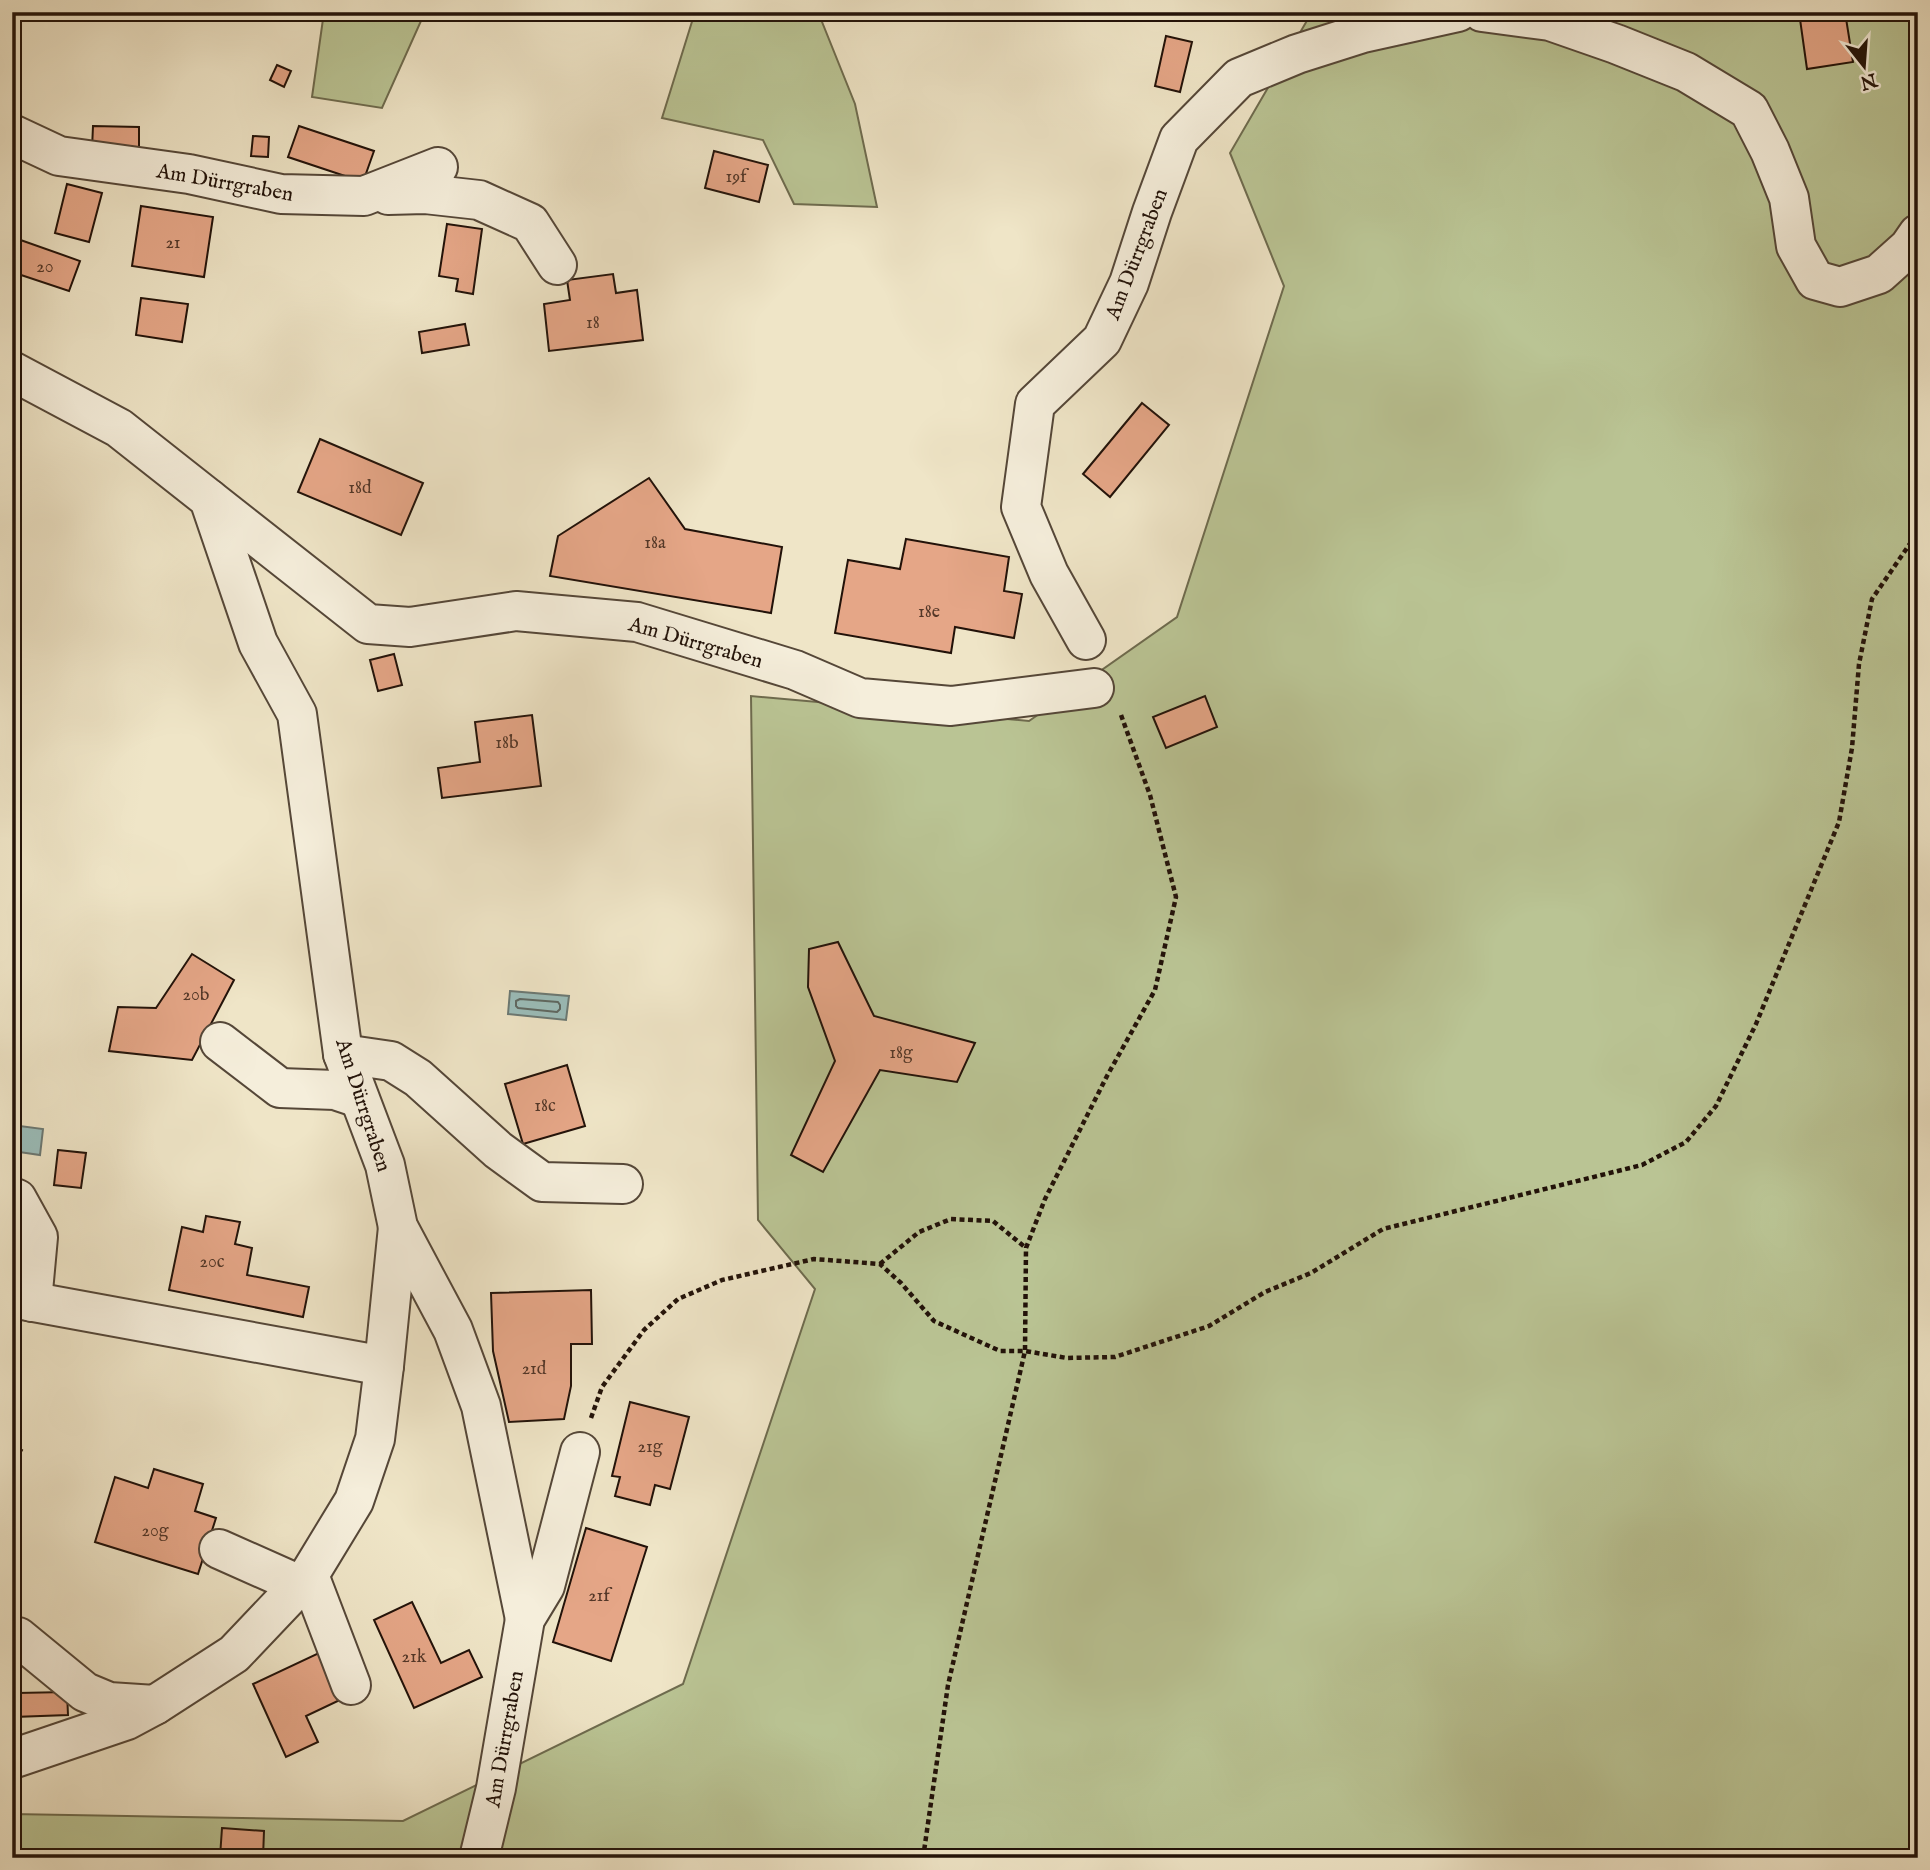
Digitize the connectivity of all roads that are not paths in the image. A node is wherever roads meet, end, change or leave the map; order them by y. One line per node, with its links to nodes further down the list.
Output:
1 (1458, 12): 10 (street, Am Dürrgraben)
2 (1482, 12): 6 (street)
3 (12, 134): 5 (street, Am Dürrgraben)
4 (438, 167): 5 (street, Am Dürrgraben)
5 (364, 197): 7 (street)
6 (1918, 234)
7 (557, 265)
8 (12, 371): 9 (street, Am Dürrgraben)
9 (209, 499): 11 (street, Am Dürrgraben); 13 (street, Am Dürrgraben)
10 (1086, 640)
11 (1107, 699)
12 (220, 1042): 14 (street)
13 (343, 1054): 14 (street, Am Dürrgraben); 15 (street)
14 (359, 1098): 17 (street, Am Dürrgraben)
15 (622, 1184)
16 (12, 1197): 18 (street)
17 (398, 1227): 19 (street, Am Dürrgraben); 23 (street, Am Dürrgraben)
18 (22, 1300): 19 (street)
19 (384, 1366): 22 (street, Am Dürrgraben)
20 (580, 1452): 23 (street, Am Dürrgraben)
21 (219, 1549): 22 (street)
22 (304, 1580): 25 (street); 26 (street, Am Dürrgraben)
23 (525, 1619): 28 (street, Am Dürrgraben)
24 (18, 1637): 26 (street)
25 (351, 1685)
26 (155, 1705): 27 (street, Am Dürrgraben)
27 (12, 1759)
28 (479, 1858)

